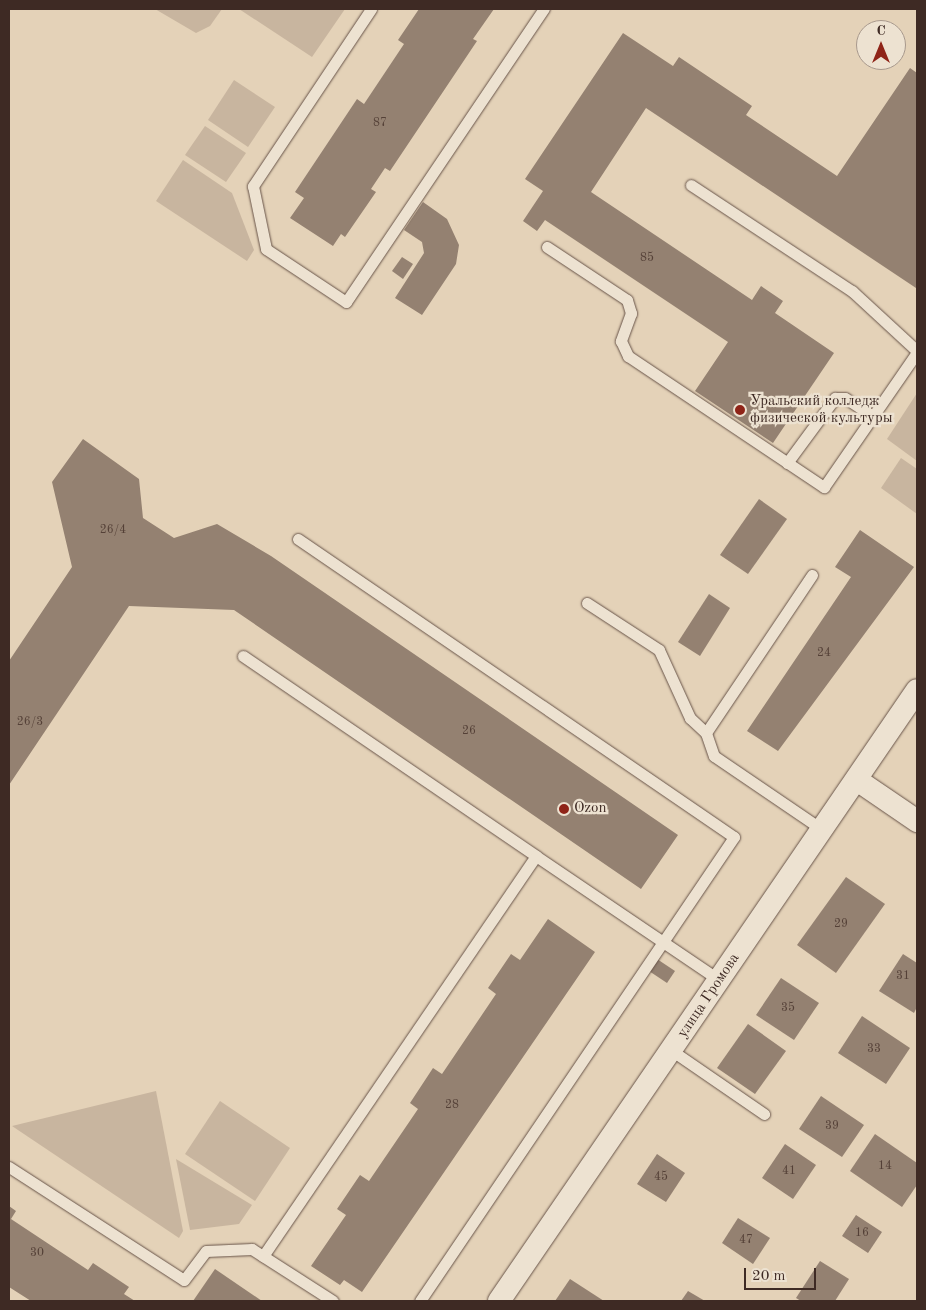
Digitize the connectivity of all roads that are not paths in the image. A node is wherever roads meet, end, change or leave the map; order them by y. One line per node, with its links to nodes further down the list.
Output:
1 (371, 9): 2 (lane)
2 (544, 9)
3 (691, 185): 5 (lane)
4 (547, 247): 7 (lane)
5 (917, 351): 6 (lane)
6 (873, 416): 7 (lane); 7 (lane)
7 (787, 463)
8 (298, 539): 18 (lane)
9 (812, 575): 13 (lane)
10 (587, 603): 13 (lane)
11 (243, 656): 17 (lane)
12 (917, 690): 14 (street, улица Громова)
13 (706, 732): 16 (lane)
14 (857, 780): 15 (street); 16 (street, улица Громова)
15 (917, 822)
16 (823, 830): 19 (street, улица Громова)
17 (536, 856): 18 (lane); 23 (lane)
18 (662, 942): 19 (lane); 25 (lane)
19 (719, 980): 20 (street, улица Громова)
20 (671, 1050): 21 (lane); 26 (street, улица Громова)
21 (764, 1114)
22 (9, 1167): 23 (lane)
23 (263, 1256): 24 (lane)
24 (333, 1301)
25 (420, 1301)
26 (499, 1301)

